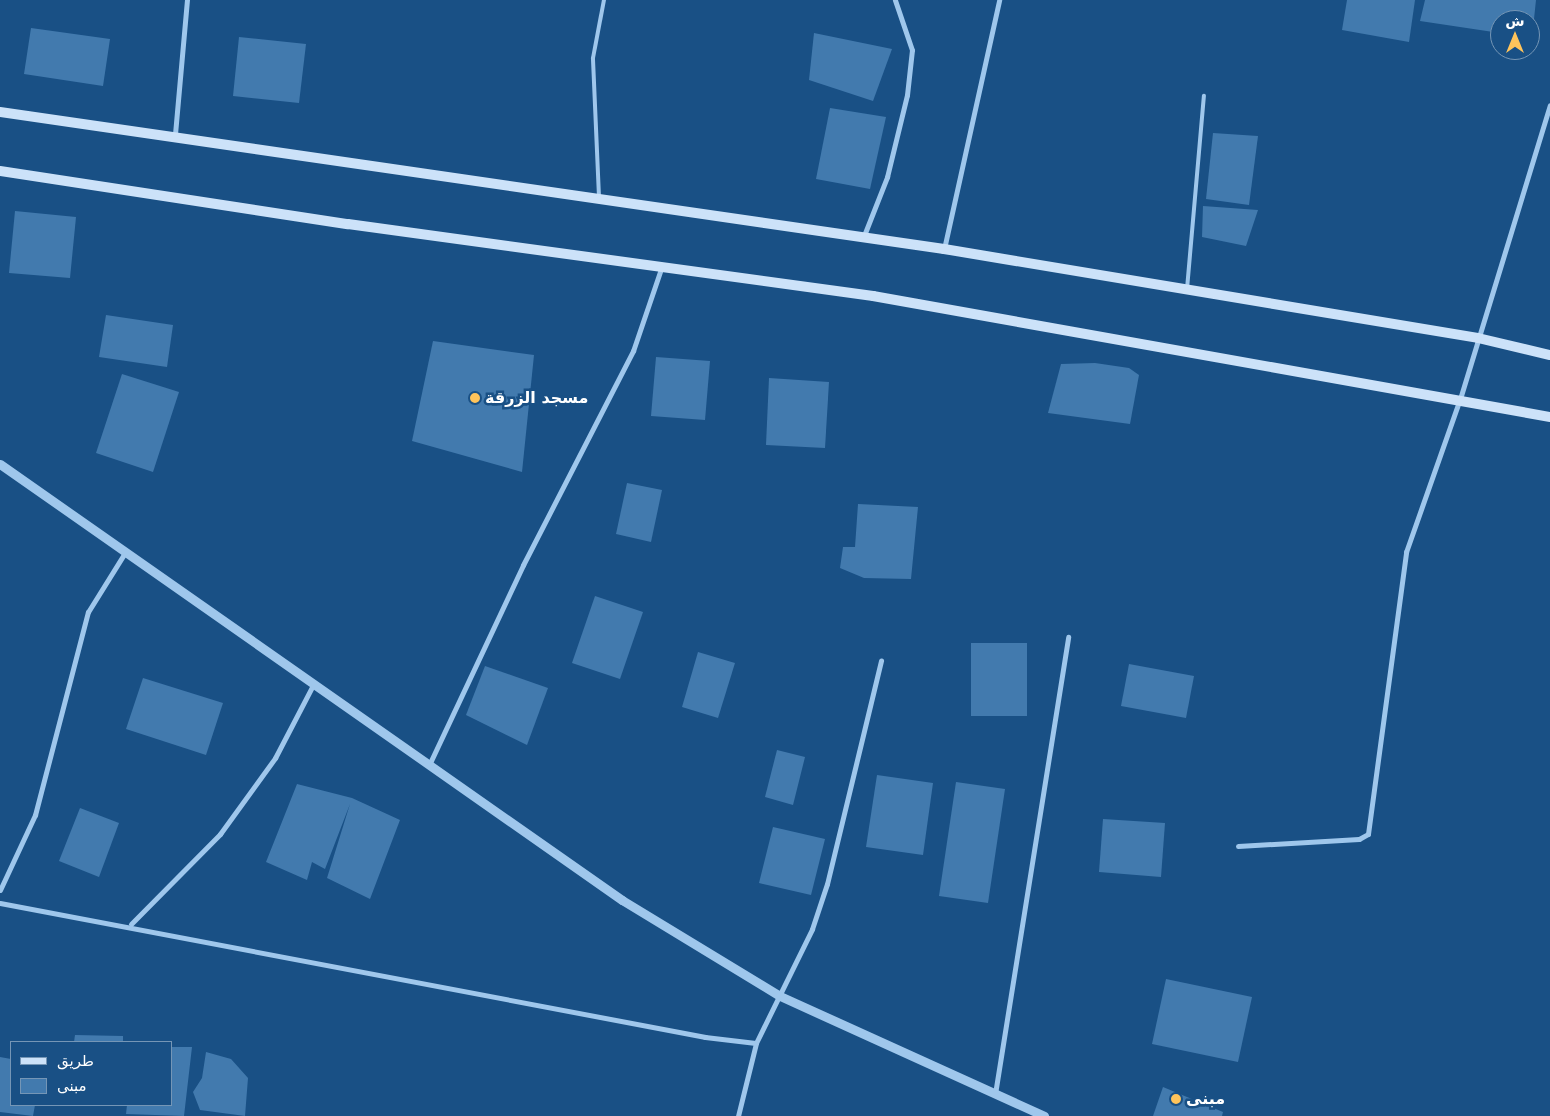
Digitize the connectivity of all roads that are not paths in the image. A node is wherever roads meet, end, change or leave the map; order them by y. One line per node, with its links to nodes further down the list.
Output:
1 (187, 0): 8 (street)
2 (604, 0): 10 (lane)
3 (895, 0): 11 (street)
4 (998, 0): 12 (street)
5 (1204, 96): 14 (lane)
6 (1550, 105): 15 (street)
7 (0, 112): 8 (main road)
8 (175, 134): 10 (main road)
9 (0, 171): 13 (main road)
10 (599, 199): 11 (main road)
11 (863, 239): 12 (main road)
12 (944, 249): 14 (main road)
13 (662, 266): 17 (main road); 24 (street)
14 (1187, 289): 15 (main road)
15 (1478, 338): 16 (main road); 17 (street)
16 (1550, 355)
17 (1460, 399): 18 (main road); 25 (street)
18 (1550, 417)
19 (0, 464): 20 (street)
20 (126, 550): 23 (street); 26 (street)
21 (1068, 637): 31 (street)
22 (881, 660): 29 (street)
23 (314, 684): 24 (street); 28 (street)
24 (429, 766): 29 (street)
25 (1238, 846)
26 (0, 890)
27 (0, 903): 28 (street)
28 (131, 924): 30 (street)
29 (780, 996): 30 (street); 31 (street)
30 (756, 1043): 32 (street)
31 (995, 1094): 33 (street)
32 (738, 1116)
33 (1044, 1116)

